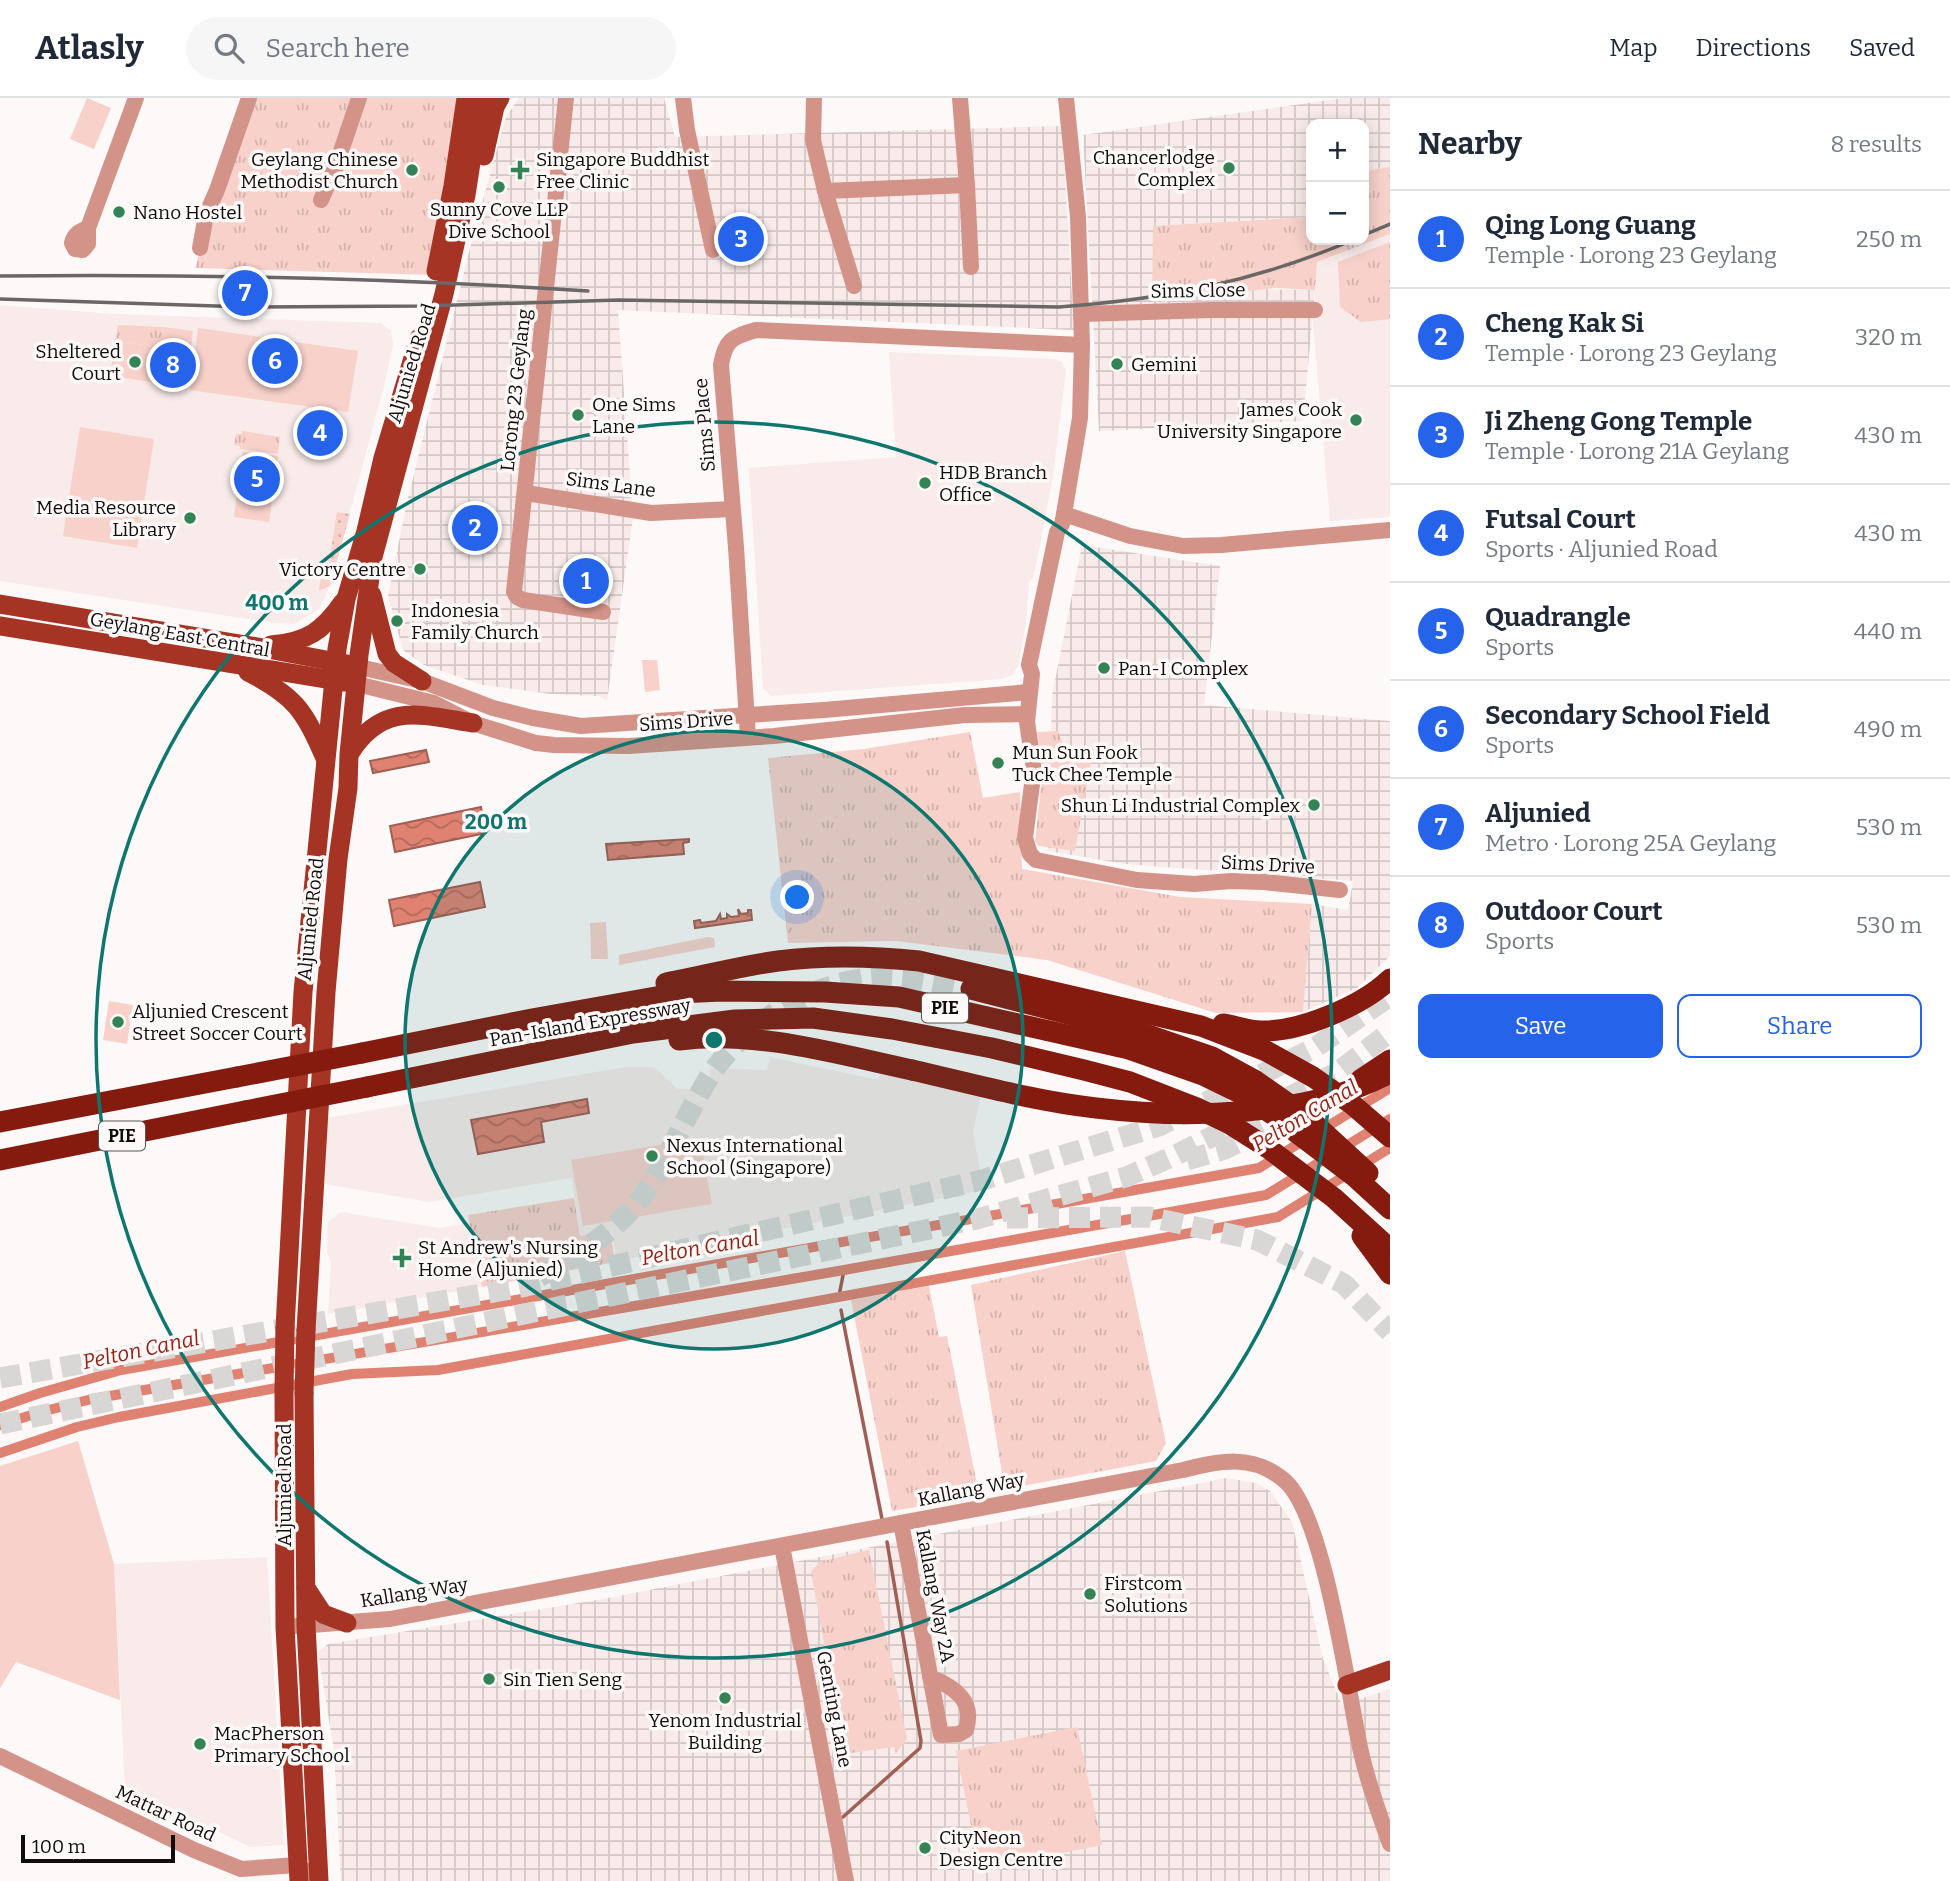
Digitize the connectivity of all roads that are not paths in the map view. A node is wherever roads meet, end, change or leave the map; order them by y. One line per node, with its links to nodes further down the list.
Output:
1 (136, 98): 20 (street)
2 (249, 98): 21 (street)
3 (359, 98): 19 (street)
4 (452, 98): 14 (main road)
5 (466, 98): 14 (main road, Aljunied Road)
6 (481, 98): 18 (main road, Aljunied Road)
7 (500, 98): 18 (main road)
8 (566, 98): 28 (street, Lorong 23 Geylang)
9 (683, 98): 22 (street)
10 (814, 98): 17 (street)
11 (960, 98): 16 (street)
12 (1066, 98): 15 (street)
13 (1072, 98): 15 (street)
14 (463, 118): 33 (main road, Aljunied Road)
15 (1074, 163): 26 (street)
16 (967, 185): 17 (street); 23 (street)
17 (825, 191): 24 (street)
18 (466, 195): 32 (main road, Aljunied Road)
19 (321, 200)
20 (88, 228)
21 (200, 248)
22 (713, 250)
23 (971, 267)
24 (854, 286)
25 (1315, 310): 26 (street, Sims Close)
26 (1082, 314): 27 (street)
27 (1082, 345): 29 (street, Sims Place); 30 (street)
28 (526, 493): 29 (street, Sims Lane); 35 (street, Lorong 23 Geylang)
29 (732, 509): 43 (street, Sims Place)
30 (1063, 519): 31 (street); 42 (street)
31 (1390, 530)
32 (370, 584): 40 (main road, Aljunied Road); 41 (main road)
33 (346, 599): 37 (main road); 39 (main road, Aljunied Road)
34 (0, 604): 37 (main road, Geylang East Central)
35 (603, 612)
36 (0, 626): 38 (main road, Geylang East Central)
37 (252, 646): 39 (main road, Geylang East Central)
38 (229, 662): 39 (main road, Geylang East Central); 48 (main road)
39 (336, 672): 40 (main road, Geylang East Central); 48 (main road, Aljunied Road)
40 (358, 675): 41 (street, Sims Drive); 45 (street, Sims Drive); 47 (main road, Aljunied Road)
41 (422, 681): 43 (street, Sims Drive)
42 (1029, 692): 43 (street, Sims Drive); 44 (street)
43 (747, 716): 46 (street, Sims Place)
44 (1027, 718): 46 (street, Sims Drive); 49 (street, Sims Drive)
45 (473, 723): 46 (street, Sims Drive); 47 (main road)
46 (748, 737)
47 (349, 754): 66 (main road, Aljunied Road, bridge)
48 (326, 759): 66 (main road, Aljunied Road, bridge)
49 (1340, 890)
50 (1390, 979): 53 (highway)
51 (971, 989): 59 (highway)
52 (635, 1000): 53 (highway); 58 (highway, Pan-Island Expressway / PIE, bridge); 59 (highway, Pan-Island Expressway / PIE)
53 (1201, 1026): 60 (highway)
54 (642, 1039): 56 (highway, bridge); 61 (highway, Pan-Island Expressway / PIE, bridge); 62 (highway, Pan-Island Expressway / PIE)
55 (1390, 1060): 57 (highway)
56 (1390, 1073)
57 (1359, 1081)
58 (0, 1122)
59 (1305, 1128): 63 (highway, Pan-Island Expressway / PIE)
60 (1390, 1137)
61 (0, 1160)
62 (1330, 1195): 64 (highway, Pan-Island Expressway / PIE); 65 (highway)
63 (1390, 1209)
64 (1390, 1249)
65 (1390, 1274)
66 (294, 1392): 69 (main road, Aljunied Road); 72 (main road, Aljunied Road)
67 (890, 1526): 68 (street, Kallang Way); 74 (street, Kallang Way 2A); 75 (street, Kallang Way)
68 (782, 1546): 70 (street, Kallang Way); 81 (street, Genting Lane)
69 (305, 1587): 70 (main road); 71 (main road, Aljunied Road)
70 (347, 1623): 71 (street, Kallang Way)
71 (306, 1625): 72 (street, Kallang Way); 80 (main road, Aljunied Road)
72 (285, 1627): 79 (main road, Aljunied Road)
73 (1390, 1670): 75 (main road)
74 (930, 1677)
75 (1347, 1685): 77 (street, Kallang Way)
76 (0, 1756): 79 (street, Mattar Road)
77 (1385, 1813): 78 (street, Kallang Way)
78 (1390, 1844)
79 (298, 1873): 80 (street)
80 (319, 1881)
81 (846, 1881)

